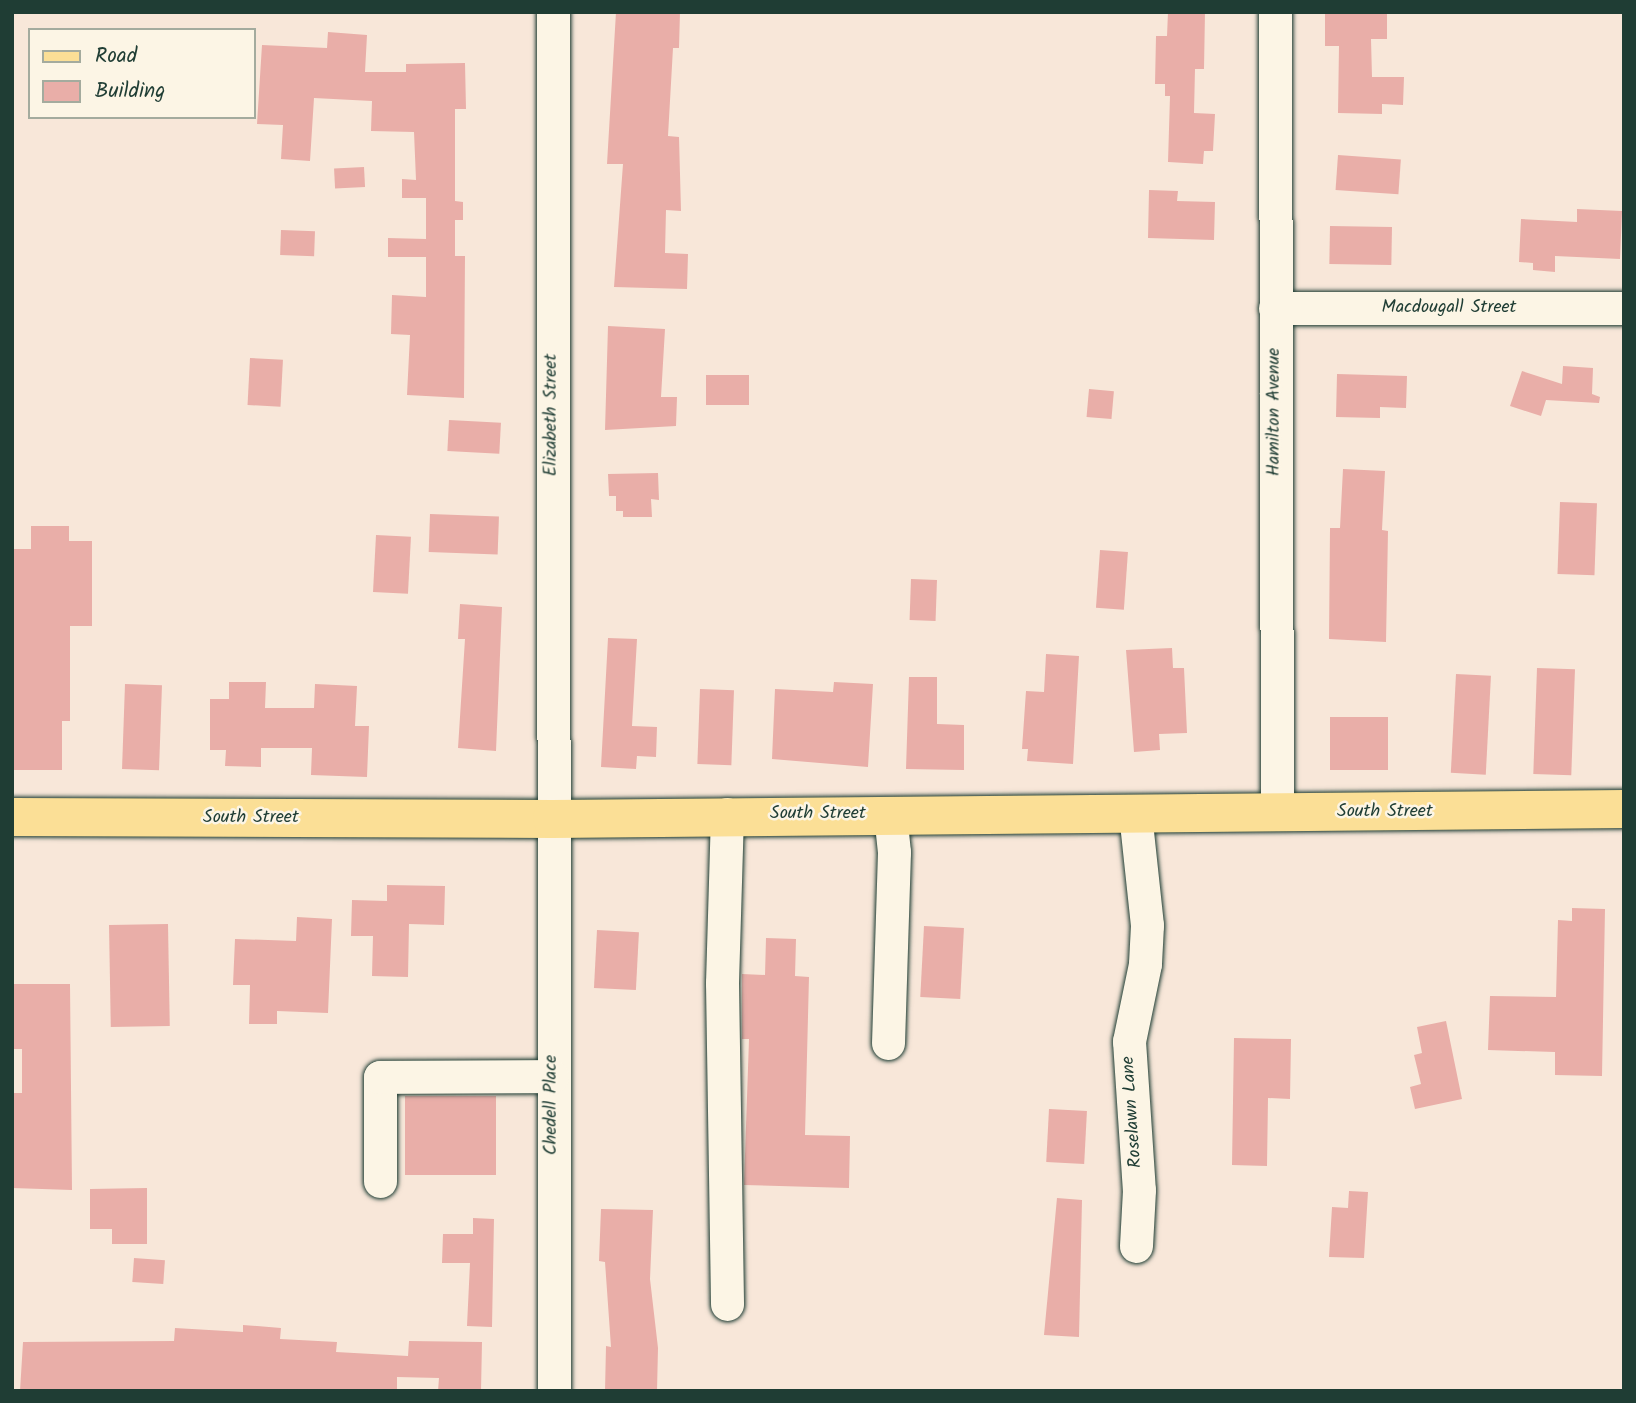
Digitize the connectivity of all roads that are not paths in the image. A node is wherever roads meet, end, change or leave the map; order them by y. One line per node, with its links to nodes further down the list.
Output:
1 (553, 12): 11 (street, Elizabeth Street)
2 (1275, 12): 3 (street, Hamilton Avenue)
3 (1275, 308): 4 (street, Macdougall Street); 6 (street, Hamilton Avenue)
4 (1624, 308)
5 (1624, 809): 6 (main road, South Street)
6 (1277, 812): 7 (main road, South Street)
7 (1135, 813): 9 (main road, South Street); 15 (street, Roselawn Lane)
8 (727, 814): 9 (main road, South Street); 11 (main road, South Street); 16 (street)
9 (890, 814): 12 (street)
10 (12, 817): 11 (main road, South Street)
11 (552, 819): 13 (street, Chedell Place)
12 (888, 1042)
13 (552, 1076): 14 (street); 17 (street, Chedell Place)
14 (380, 1181)
15 (1136, 1246)
16 (727, 1304)
17 (554, 1391)

